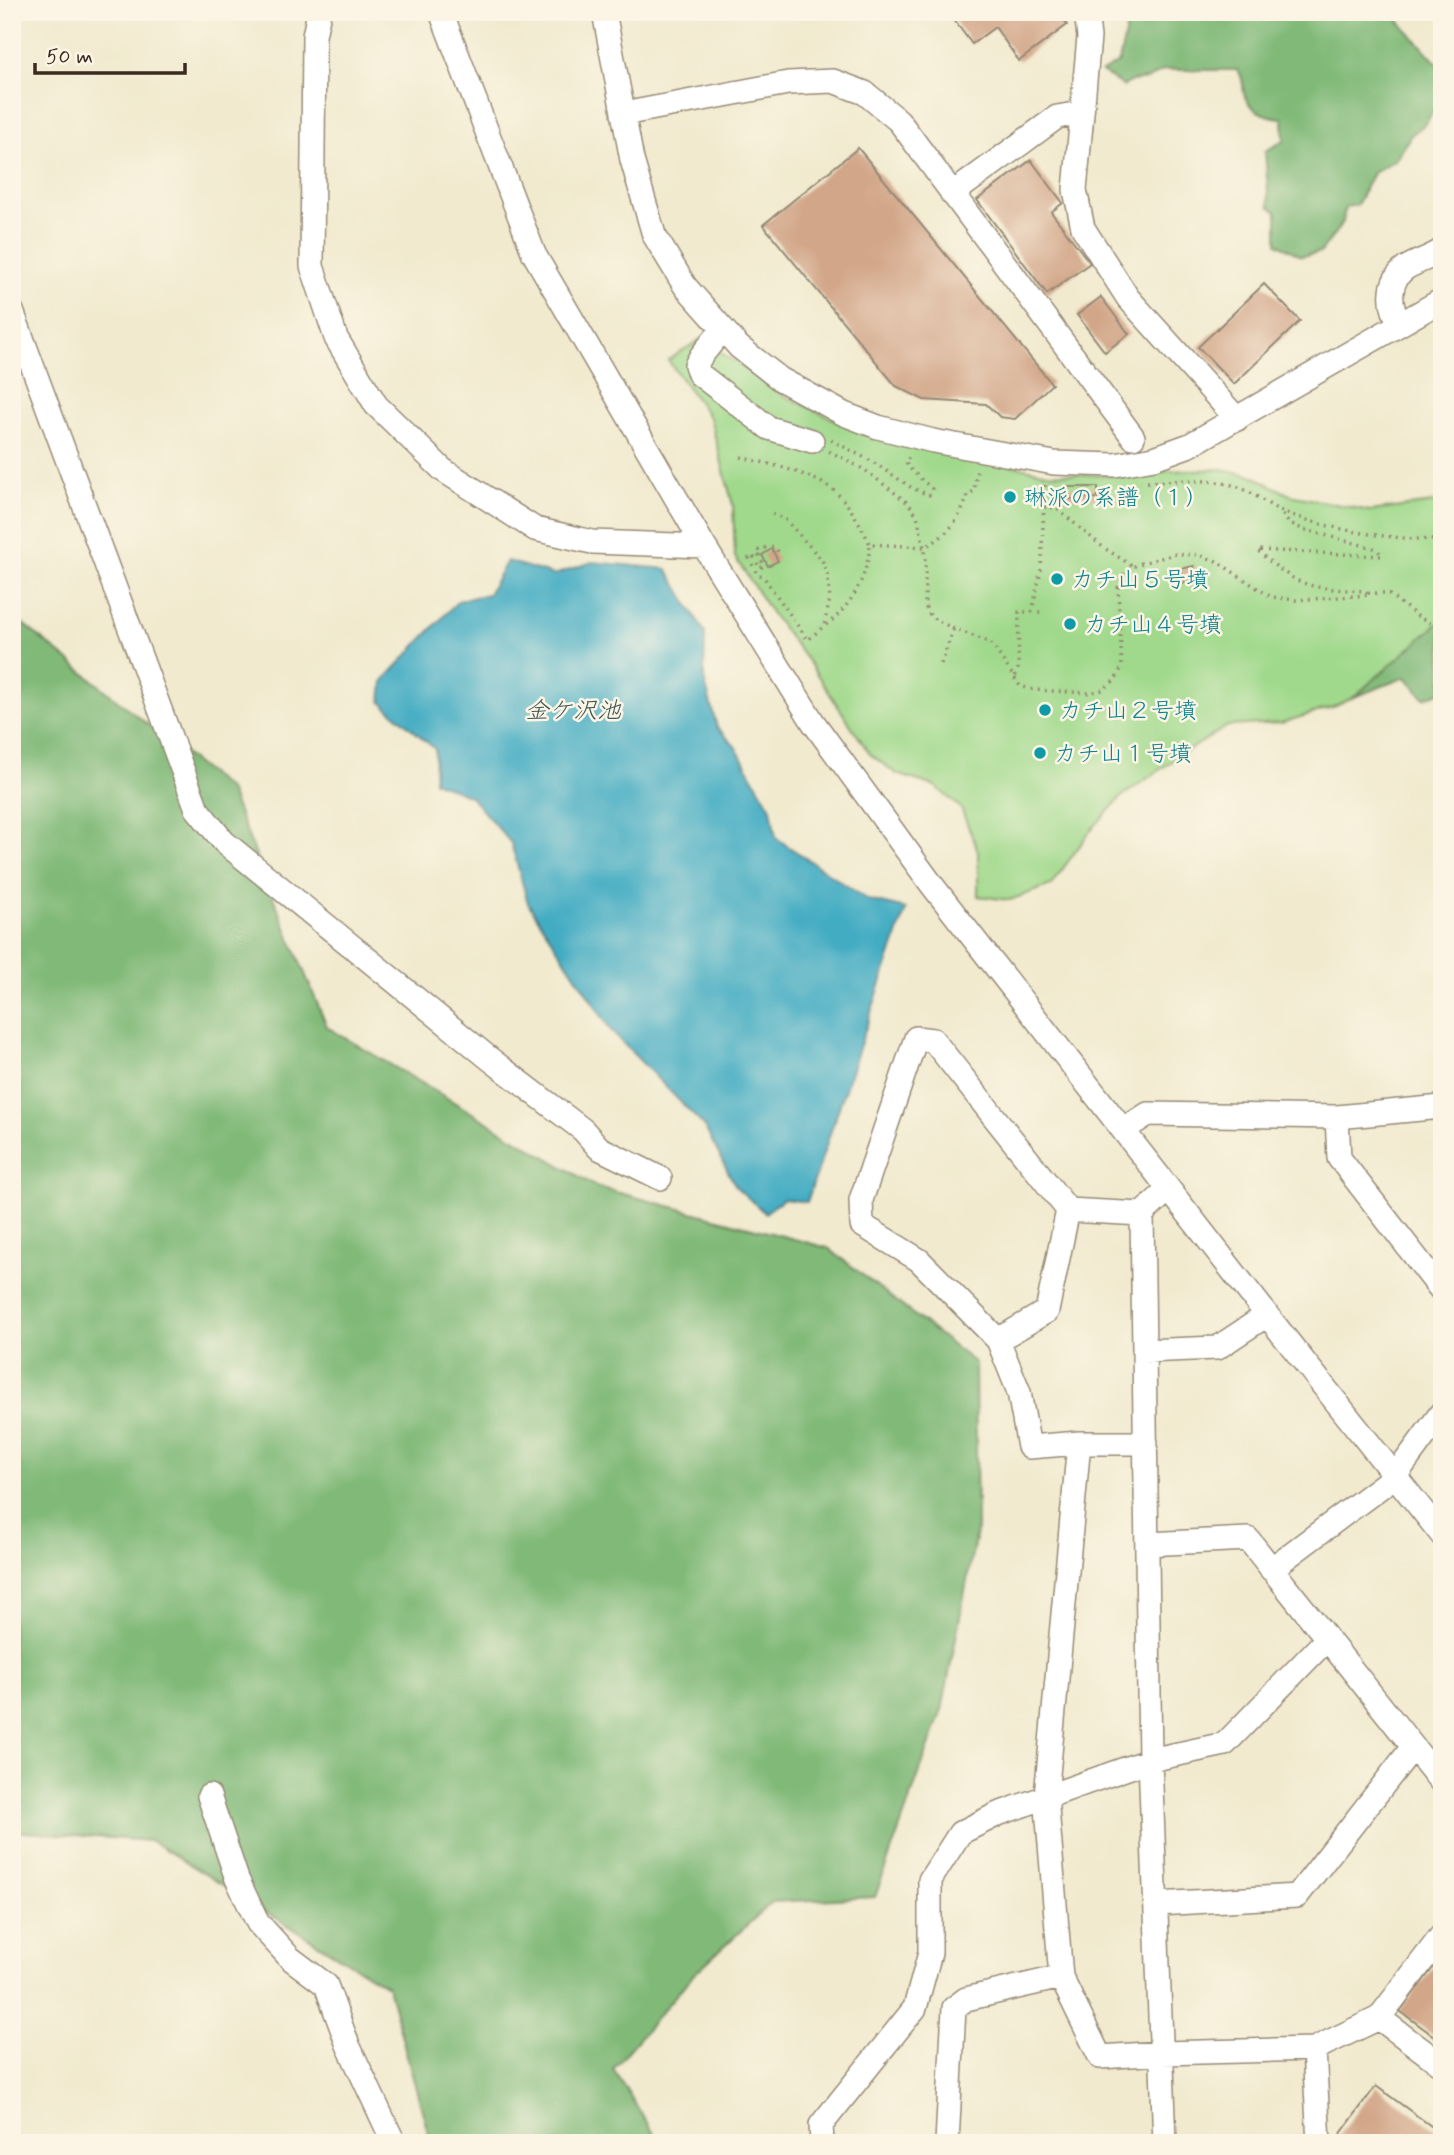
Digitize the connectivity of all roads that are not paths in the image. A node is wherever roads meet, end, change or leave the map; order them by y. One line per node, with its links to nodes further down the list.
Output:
1 (319, 12): 16 (street)
2 (441, 12): 16 (street)
3 (604, 12): 6 (street)
4 (1086, 12): 5 (street)
5 (1081, 113): 7 (street); 14 (street)
6 (623, 114): 7 (street); 12 (street)
7 (952, 194): 15 (street)
8 (1442, 250): 11 (street)
9 (1442, 300): 11 (street)
10 (12, 311): 20 (street)
11 (1400, 324): 14 (street)
12 (723, 330): 13 (street); 13 (street)
13 (819, 401): 14 (street)
14 (1237, 419)
15 (1133, 437)
16 (704, 546): 19 (street)
17 (1442, 1107): 18 (street)
18 (1337, 1117): 19 (street); 24 (street)
19 (1123, 1130): 21 (street)
20 (660, 1178)
21 (1169, 1189): 23 (street); 25 (street)
22 (1068, 1210): 23 (street); 26 (street); 26 (street)
23 (1142, 1214): 27 (street)
24 (1442, 1291)
25 (1267, 1315): 27 (street); 31 (street)
26 (998, 1340): 29 (street)
27 (1144, 1351): 30 (street)
28 (1442, 1412): 31 (street)
29 (1079, 1443): 30 (street); 40 (street)
30 (1146, 1443): 33 (street)
31 (1395, 1476): 32 (street); 34 (street)
32 (1442, 1535)
33 (1147, 1544): 34 (street); 37 (street)
34 (1271, 1569): 36 (street)
35 (1322, 1644): 37 (street)
36 (1413, 1747): 38 (street); 41 (street)
37 (1150, 1759): 40 (street); 41 (street)
38 (1442, 1783)
39 (209, 1796): 48 (street)
40 (1046, 1796): 43 (street); 49 (street)
41 (1157, 1905): 46 (street)
42 (1442, 1935): 44 (street)
43 (1061, 1977): 46 (street); 50 (street)
44 (1379, 2018): 45 (street); 47 (street)
45 (1314, 2049): 46 (street); 52 (street)
46 (1162, 2053): 51 (street)
47 (1442, 2065)
48 (394, 2143)
49 (821, 2143)
50 (947, 2143)
51 (1165, 2143)
52 (1319, 2143)

